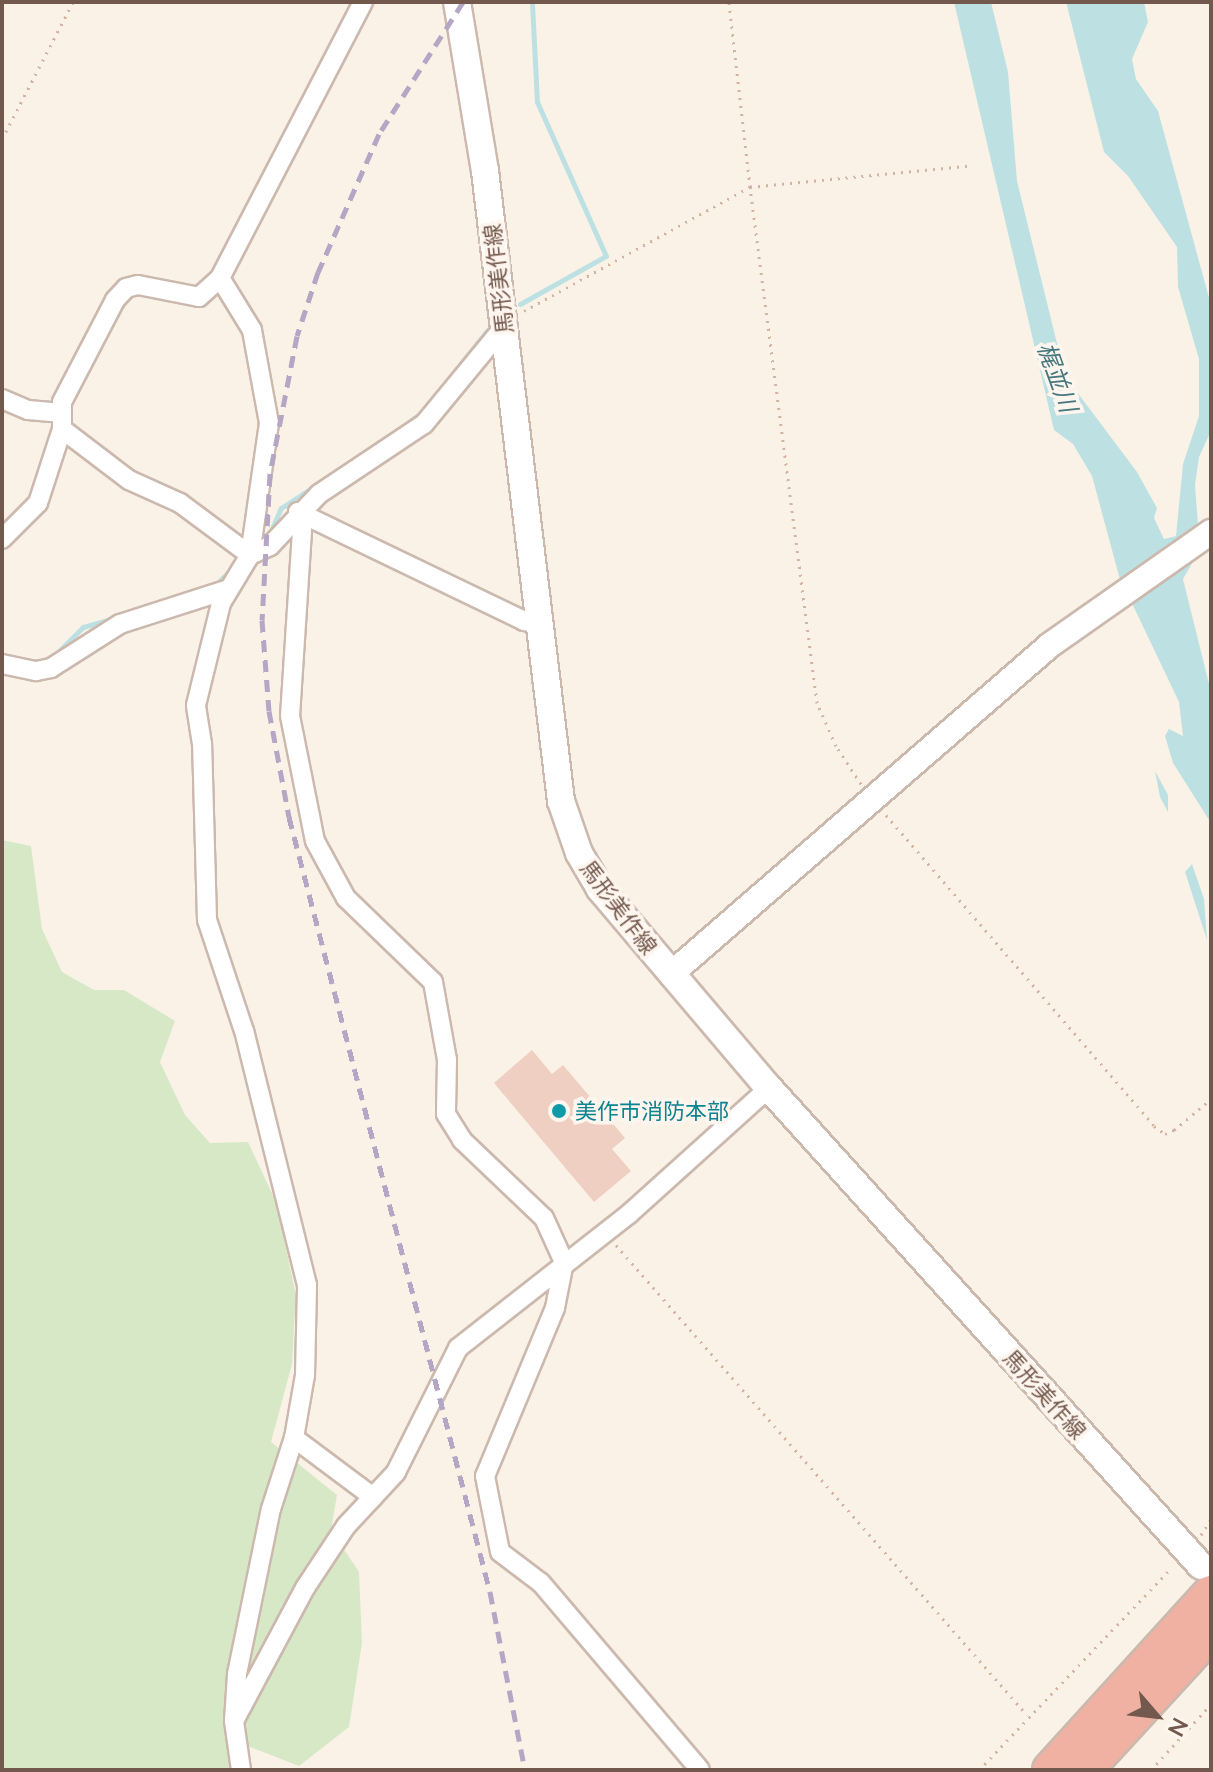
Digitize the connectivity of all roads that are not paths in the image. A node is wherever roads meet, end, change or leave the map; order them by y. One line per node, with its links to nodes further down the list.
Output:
1 (363, 2): 3 (street)
2 (457, 2): 4 (main road, 馬形美作線)
3 (220, 278): 6 (street); 10 (street)
4 (504, 327): 7 (street); 12 (main road, 馬形美作線)
5 (2, 399): 6 (street)
6 (61, 421): 9 (street); 10 (street)
7 (298, 512): 10 (street); 12 (street); 16 (street)
8 (1211, 532): 14 (street)
9 (2, 539)
10 (250, 555): 11 (street)
11 (229, 589): 13 (street); 17 (street)
12 (539, 623): 14 (main road, 馬形美作線)
13 (2, 664)
14 (671, 974): 15 (main road, 馬形美作線)
15 (769, 1088): 16 (street); 19 (main road, 馬形美作線)
16 (564, 1262): 18 (street); 23 (street)
17 (294, 1438): 18 (street); 21 (street)
18 (373, 1497): 21 (street)
19 (1200, 1570): 24 (highway)
20 (1211, 1633): 25 (highway)
21 (234, 1721): 22 (street)
22 (241, 1770)
23 (700, 1770)
24 (1050, 1770)
25 (1085, 1770)

